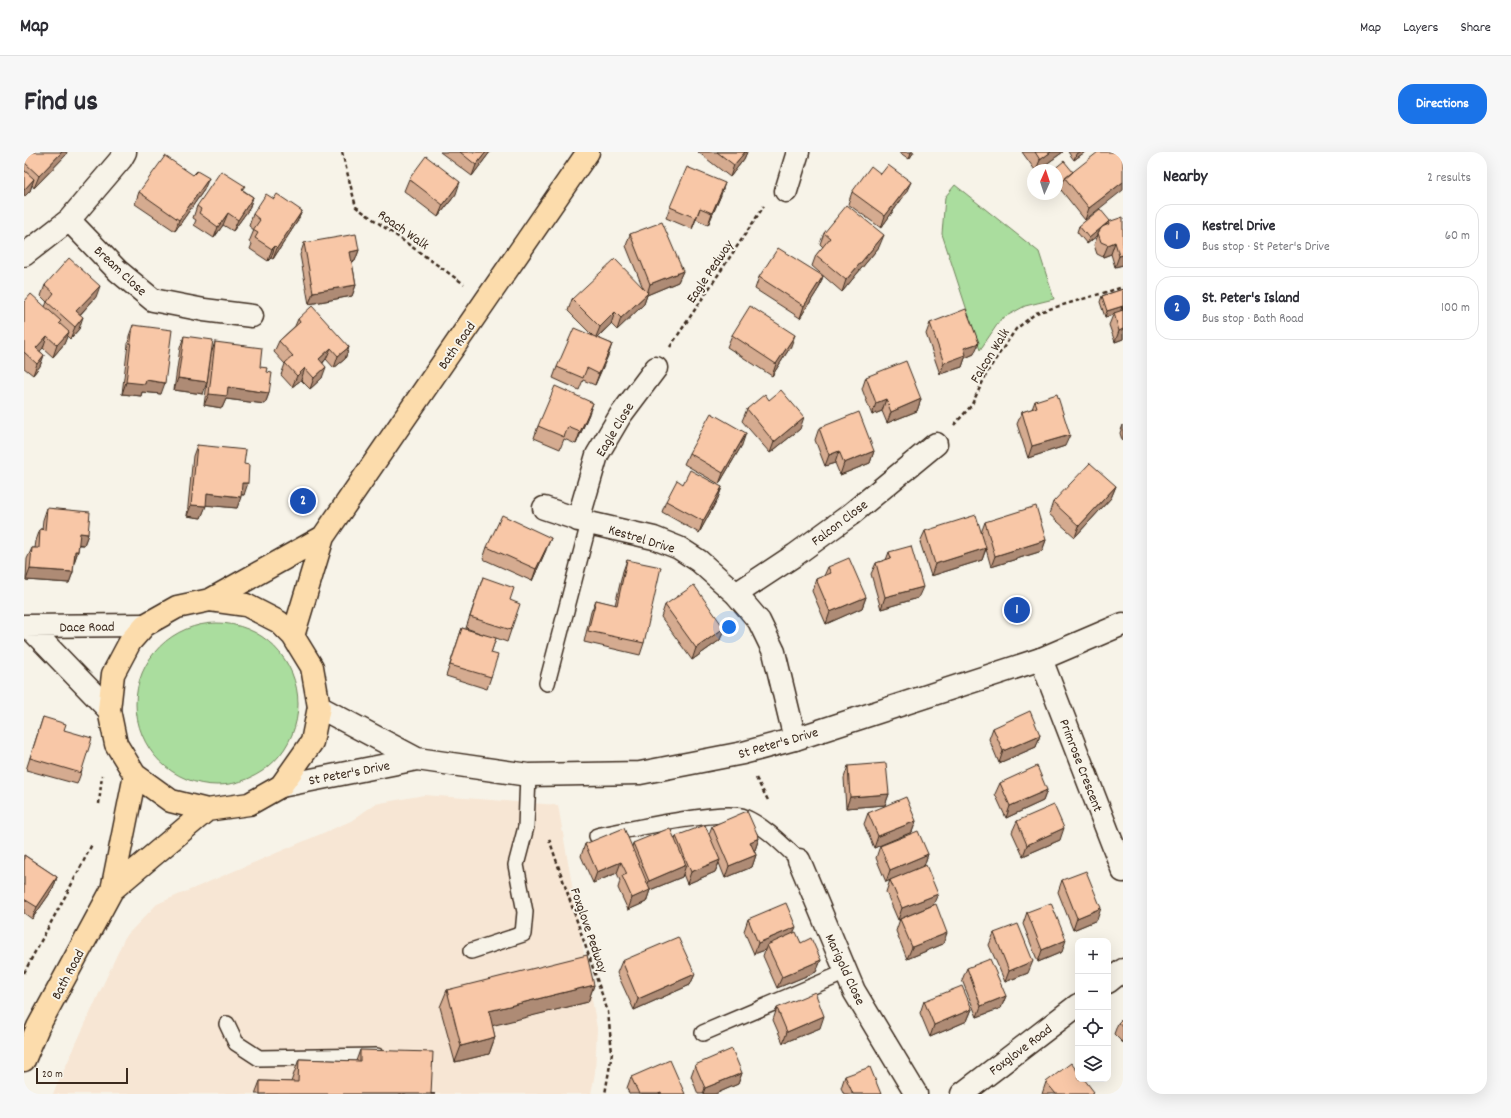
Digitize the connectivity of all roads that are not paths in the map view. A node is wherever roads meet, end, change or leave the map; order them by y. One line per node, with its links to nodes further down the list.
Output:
1 (125, 152): 5 (street)
2 (588, 152): 12 (main road, Bath Road)
3 (798, 152): 4 (street)
4 (786, 191)
5 (69, 220): 6 (street); 7 (street, Bream Close)
6 (24, 255)
7 (252, 316)
8 (656, 368): 11 (street, Eagle Close)
9 (936, 444): 13 (street, Falcon Close)
10 (544, 508): 11 (street, Kestrel Drive)
11 (584, 521): 13 (street, Kestrel Drive); 20 (lane)
12 (323, 537): 14 (main road, Bath Road); 18 (main road, Bath Road)
13 (736, 594): 23 (street, Kestrel Drive)
14 (210, 600): 16 (main road, Bath Road); 18 (main road, Bath Road)
15 (1123, 624): 19 (street, St Peter's Drive)
16 (145, 625): 17 (street, Dace Road); 22 (main road, Bath Road)
17 (26, 626): 22 (street, Dace Road)
18 (293, 636): 21 (main road, Bath Road)
19 (1041, 659): 23 (street, St Peter's Drive); 31 (street, Primrose Crescent)
20 (547, 683)
21 (319, 707): 24 (street, St Peter's Drive); 27 (main road, Bath Road)
22 (109, 710): 25 (main road, Bath Road)
23 (795, 738): 26 (street, St Peter's Drive)
24 (417, 759): 26 (street, St Peter's Drive); 27 (street, St Peter's Drive)
25 (135, 775): 28 (main road, Bath Road); 32 (main road, Bath Road)
26 (528, 775): 33 (lane)
27 (281, 786): 28 (main road, Bath Road)
28 (207, 810): 32 (main road, Bath Road)
29 (597, 836): 30 (lane)
30 (799, 860): 35 (street, Marigold Close)
31 (1123, 871)
32 (112, 890): 41 (main road, Bath Road)
33 (471, 951)
34 (1123, 970): 36 (street)
35 (846, 972): 39 (lane); 42 (street, Marigold Close)
36 (1111, 980)
37 (1075, 1007): 43 (street, Foxglove Road)
38 (227, 1024): 40 (lane)
39 (703, 1033)
40 (394, 1056)
41 (24, 1060)
42 (916, 1094)
43 (962, 1094)

